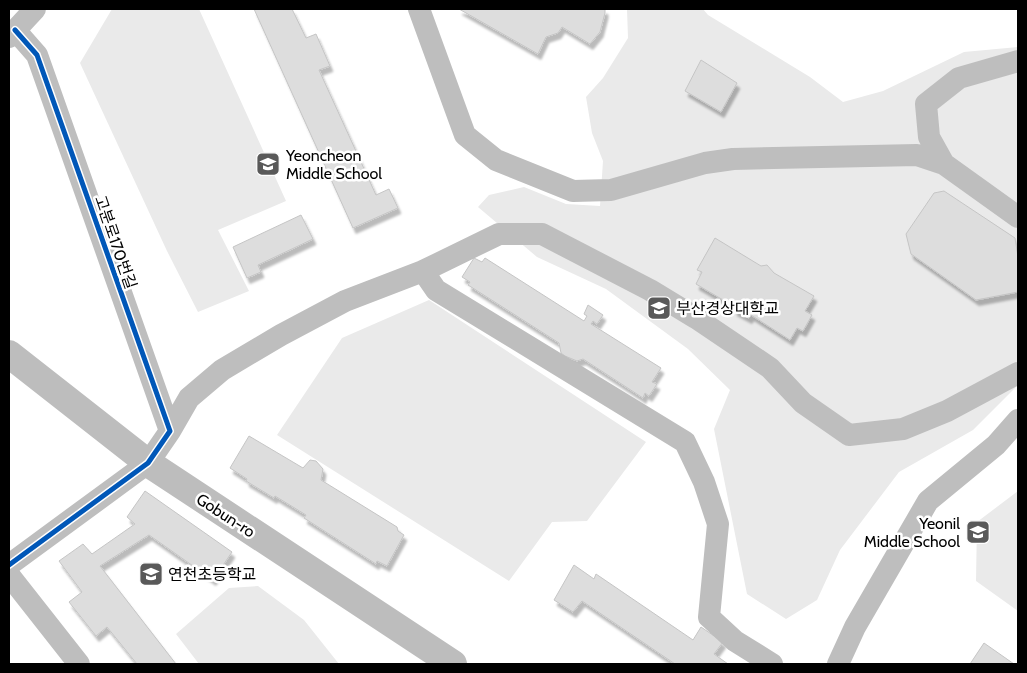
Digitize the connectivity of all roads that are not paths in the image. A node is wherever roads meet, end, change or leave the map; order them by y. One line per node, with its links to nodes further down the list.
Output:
1 (35, 9): 3 (street)
2 (419, 9): 5 (street)
3 (12, 33): 11 (street, 고분로170번길)
4 (1018, 61): 5 (street)
5 (944, 164): 6 (street)
6 (1018, 217)
7 (424, 271): 9 (street); 11 (street); 17 (street)
8 (9, 354): 12 (main road, Gobun-ro)
9 (1018, 373)
10 (1018, 420): 18 (street)
11 (170, 431): 12 (street)
12 (148, 463): 13 (street); 16 (main road, Gobun-ro)
13 (9, 565)
14 (9, 575): 15 (street)
15 (79, 664)
16 (452, 664)
17 (772, 664)
18 (838, 664)

